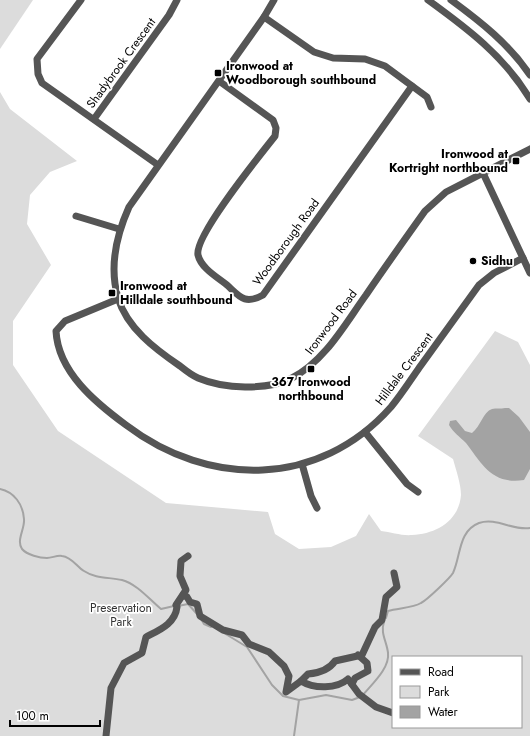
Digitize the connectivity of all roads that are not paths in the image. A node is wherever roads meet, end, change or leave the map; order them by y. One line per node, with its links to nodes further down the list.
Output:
1 (81, 0): 12 (street, Shadybrook Crescent)
2 (177, 0): 12 (street, Shadybrook Crescent)
3 (274, 0): 6 (street, Ironwood Road)
4 (428, 0): 10 (street)
5 (450, 0): 7 (street)
6 (264, 17): 8 (street, Ironwood Road); 9 (street)
7 (530, 75)
8 (219, 81): 9 (street, Woodborough Road); 14 (street, Ironwood Road)
9 (412, 86): 11 (street)
10 (530, 98)
11 (430, 107)
12 (94, 119): 14 (street, Shadybrook Crescent)
13 (530, 149): 15 (street, Ironwood Road)
14 (158, 165): 17 (street, Ironwood Road)
15 (483, 173): 18 (street); 20 (street, Ironwood Road)
16 (76, 216): 17 (street)
17 (119, 230): 20 (street, Ironwood Road)
18 (523, 258): 19 (street); 21 (street, Hilldale Crescent)
19 (530, 273)
20 (118, 298): 22 (street, Hilldale Crescent)
21 (365, 432): 22 (street, Hilldale Crescent); 23 (street)
22 (302, 464): 24 (street)
23 (418, 492)
24 (317, 508)
25 (188, 556): 27 (street)
26 (394, 573): 28 (street)
27 (183, 595): 29 (street); 32 (street)
28 (358, 655): 29 (street); 30 (street)
29 (301, 681): 30 (street)
30 (352, 684): 31 (street)
31 (392, 713)
32 (106, 736)

